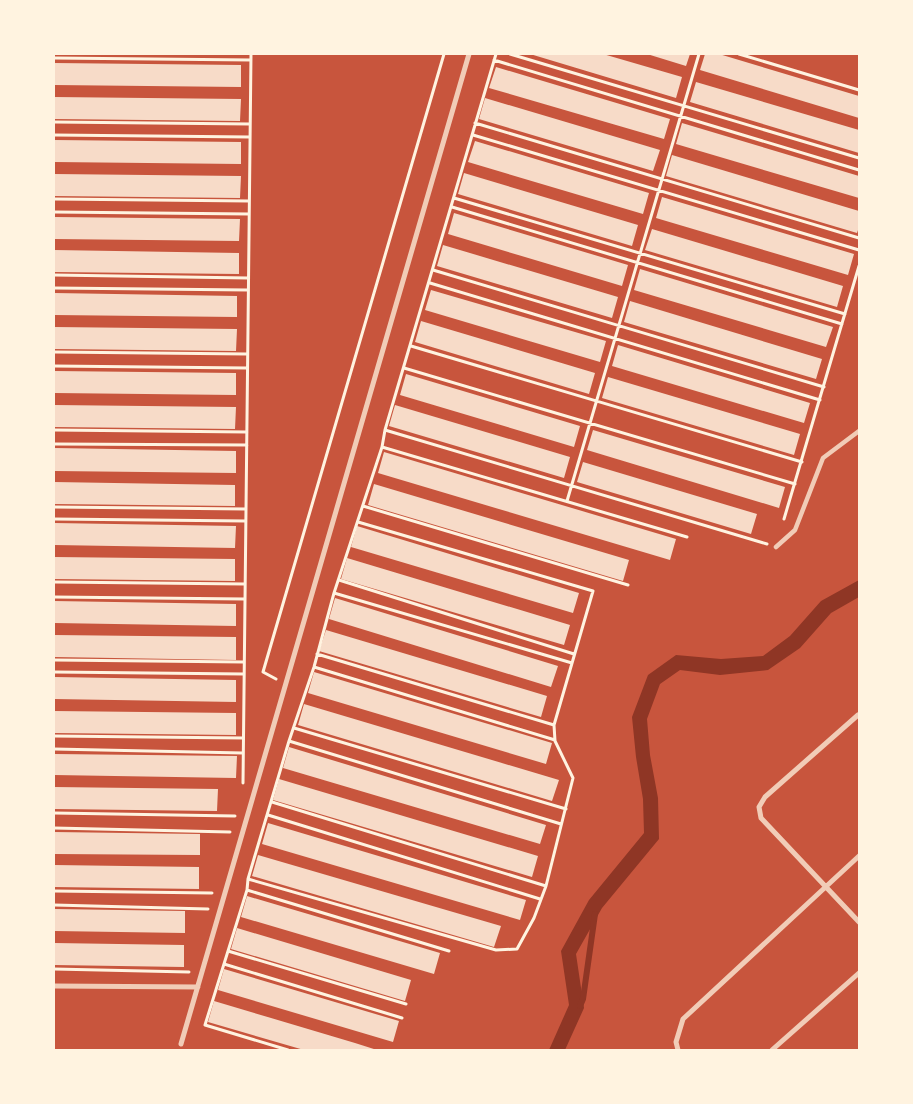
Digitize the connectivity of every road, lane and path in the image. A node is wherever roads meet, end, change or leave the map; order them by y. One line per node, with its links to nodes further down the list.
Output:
1 (251, 54): 9 (path)
2 (444, 54): 90 (path)
3 (469, 54): 127 (street)
4 (496, 54): 10 (path)
5 (510, 54): 12 (path)
6 (699, 54): 12 (path)
7 (739, 54): 11 (path)
8 (54, 58): 9 (path)
9 (251, 60): 16 (path)
10 (494, 60): 13 (path); 15 (path)
11 (859, 90)
12 (684, 105): 13 (path); 20 (path)
13 (680, 116): 21 (path); 22 (path)
14 (54, 122): 16 (path)
15 (475, 123): 18 (path); 22 (path)
16 (250, 124): 19 (path)
17 (54, 135): 19 (path)
18 (472, 135): 23 (path); 24 (path)
19 (250, 137): 26 (path)
20 (859, 158)
21 (859, 170)
22 (662, 179): 23 (path); 30 (path)
23 (658, 190): 31 (path); 32 (path)
24 (454, 198): 27 (path); 32 (path)
25 (54, 199): 26 (path)
26 (249, 201): 29 (path)
27 (452, 207): 33 (path); 35 (path)
28 (54, 212): 29 (path)
29 (249, 214): 37 (path)
30 (859, 238)
31 (859, 250)
32 (640, 253): 33 (path); 41 (path)
33 (637, 262): 42 (path); 43 (path)
34 (859, 266): 41 (path)
35 (433, 270): 38 (path); 43 (path)
36 (54, 276): 37 (path)
37 (248, 278): 40 (path)
38 (430, 283): 44 (path); 45 (path)
39 (54, 288): 40 (path)
40 (248, 290): 47 (path)
41 (845, 314): 42 (path)
42 (842, 324): 51 (path)
43 (619, 325): 44 (path); 51 (path)
44 (615, 338): 52 (path); 53 (path)
45 (411, 346): 50 (path); 53 (path)
46 (54, 352): 47 (path)
47 (248, 354): 49 (path)
48 (54, 366): 49 (path)
49 (247, 368): 58 (path)
50 (404, 368): 54 (path); 56 (path)
51 (824, 387): 52 (path)
52 (820, 400): 62 (path)
53 (596, 401): 54 (path); 62 (path)
54 (590, 423): 63 (path); 64 (path)
55 (54, 430): 58 (path)
56 (385, 430): 61 (path); 64 (path)
57 (859, 431): 74 (street)
58 (247, 432): 60 (path)
59 (54, 444): 60 (path)
60 (246, 446): 68 (path)
61 (382, 448): 65 (path); 66 (path)
62 (802, 462): 63 (path)
63 (795, 484): 71 (path)
64 (571, 486): 65 (path); 74 (path)
65 (567, 501): 73 (path)
66 (363, 506): 72 (path); 78 (path)
67 (54, 507): 68 (path)
68 (246, 509): 70 (path)
69 (54, 518): 70 (path)
70 (246, 520): 77 (path)
71 (784, 520)
72 (358, 522): 75 (path); 83 (path)
73 (688, 537)
74 (776, 547)
75 (338, 580): 79 (path); 83 (path)
76 (54, 582): 77 (path)
77 (245, 584): 81 (path)
78 (628, 585)
79 (334, 593): 82 (path); 86 (path)
80 (54, 596): 81 (path)
81 (245, 598): 85 (path)
82 (317, 654): 87 (path); 92 (path)
83 (574, 654): 86 (path)
84 (54, 660): 85 (path)
85 (244, 662): 89 (path)
86 (572, 664): 92 (path)
87 (314, 667): 93 (path); 96 (path)
88 (54, 672): 89 (path)
89 (244, 674): 95 (path)
90 (276, 679)
91 (858, 715): 112 (street)
92 (554, 725): 96 (path)
93 (294, 728): 97 (path); 102 (path)
94 (54, 736): 95 (path)
95 (243, 738): 99 (path)
96 (555, 740): 102 (path)
97 (289, 741): 101 (path); 106 (path)
98 (54, 749): 99 (path)
99 (243, 753): 100 (path)
100 (243, 789)
101 (272, 802): 104 (path); 111 (path)
102 (566, 809): 106 (path)
103 (54, 813): 105 (path)
104 (268, 815): 110 (path); 116 (path)
105 (236, 816)
106 (561, 824): 111 (path)
107 (54, 828): 108 (path)
108 (231, 832)
109 (859, 856): 112 (street)
110 (248, 879): 113 (path); 116 (path)
111 (546, 886): 116 (path)
112 (826, 886): 119 (street); 132 (street)
113 (247, 890): 120 (path); 121 (path)
114 (54, 891): 115 (path)
115 (212, 893)
116 (540, 899)
117 (54, 906): 118 (path)
118 (208, 909)
119 (859, 922)
120 (228, 951): 122 (path); 128 (path)
121 (449, 951)
122 (224, 964): 129 (path); 131 (path)
123 (54, 969): 124 (path)
124 (189, 972)
125 (859, 973): 133 (street)
126 (54, 986): 127 (street)
127 (198, 987): 130 (street)
128 (406, 1004)
129 (402, 1018)
130 (181, 1044)
131 (288, 1050)
132 (678, 1050)
133 (772, 1050)

